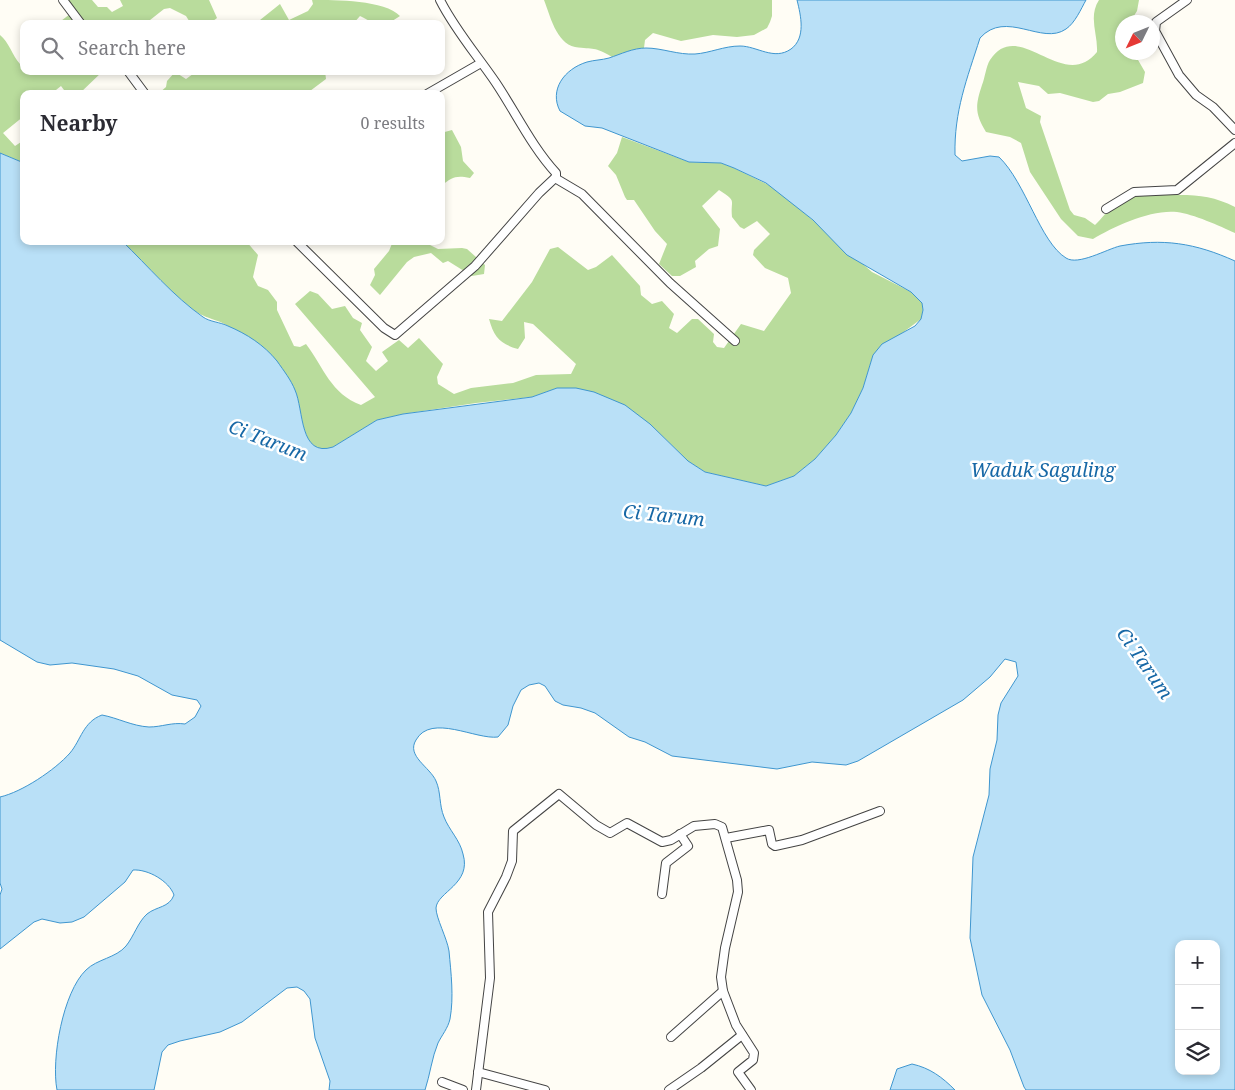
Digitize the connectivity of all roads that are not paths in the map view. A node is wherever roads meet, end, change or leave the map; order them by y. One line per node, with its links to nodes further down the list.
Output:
1 (63, 0): 4 (street)
2 (440, 0): 5 (street)
3 (1187, 0): 9 (street)
4 (77, 20)
5 (481, 63): 8 (street); 11 (street)
6 (131, 75): 7 (street)
7 (142, 90)
8 (435, 90)
9 (1235, 130)
10 (1235, 143): 12 (street)
11 (556, 178): 13 (street); 14 (street)
12 (1106, 208)
13 (300, 245)
14 (735, 341)
15 (880, 811): 17 (street)
16 (680, 834): 17 (street); 18 (street); 22 (street)
17 (726, 838): 19 (street)
18 (662, 894)
19 (723, 991): 20 (street); 21 (street)
20 (742, 1035): 27 (street); 28 (street)
21 (671, 1037)
22 (478, 1072): 25 (street); 26 (street)
23 (442, 1082): 24 (street)
24 (463, 1090)
25 (476, 1090)
26 (545, 1090)
27 (669, 1090)
28 (751, 1090)

